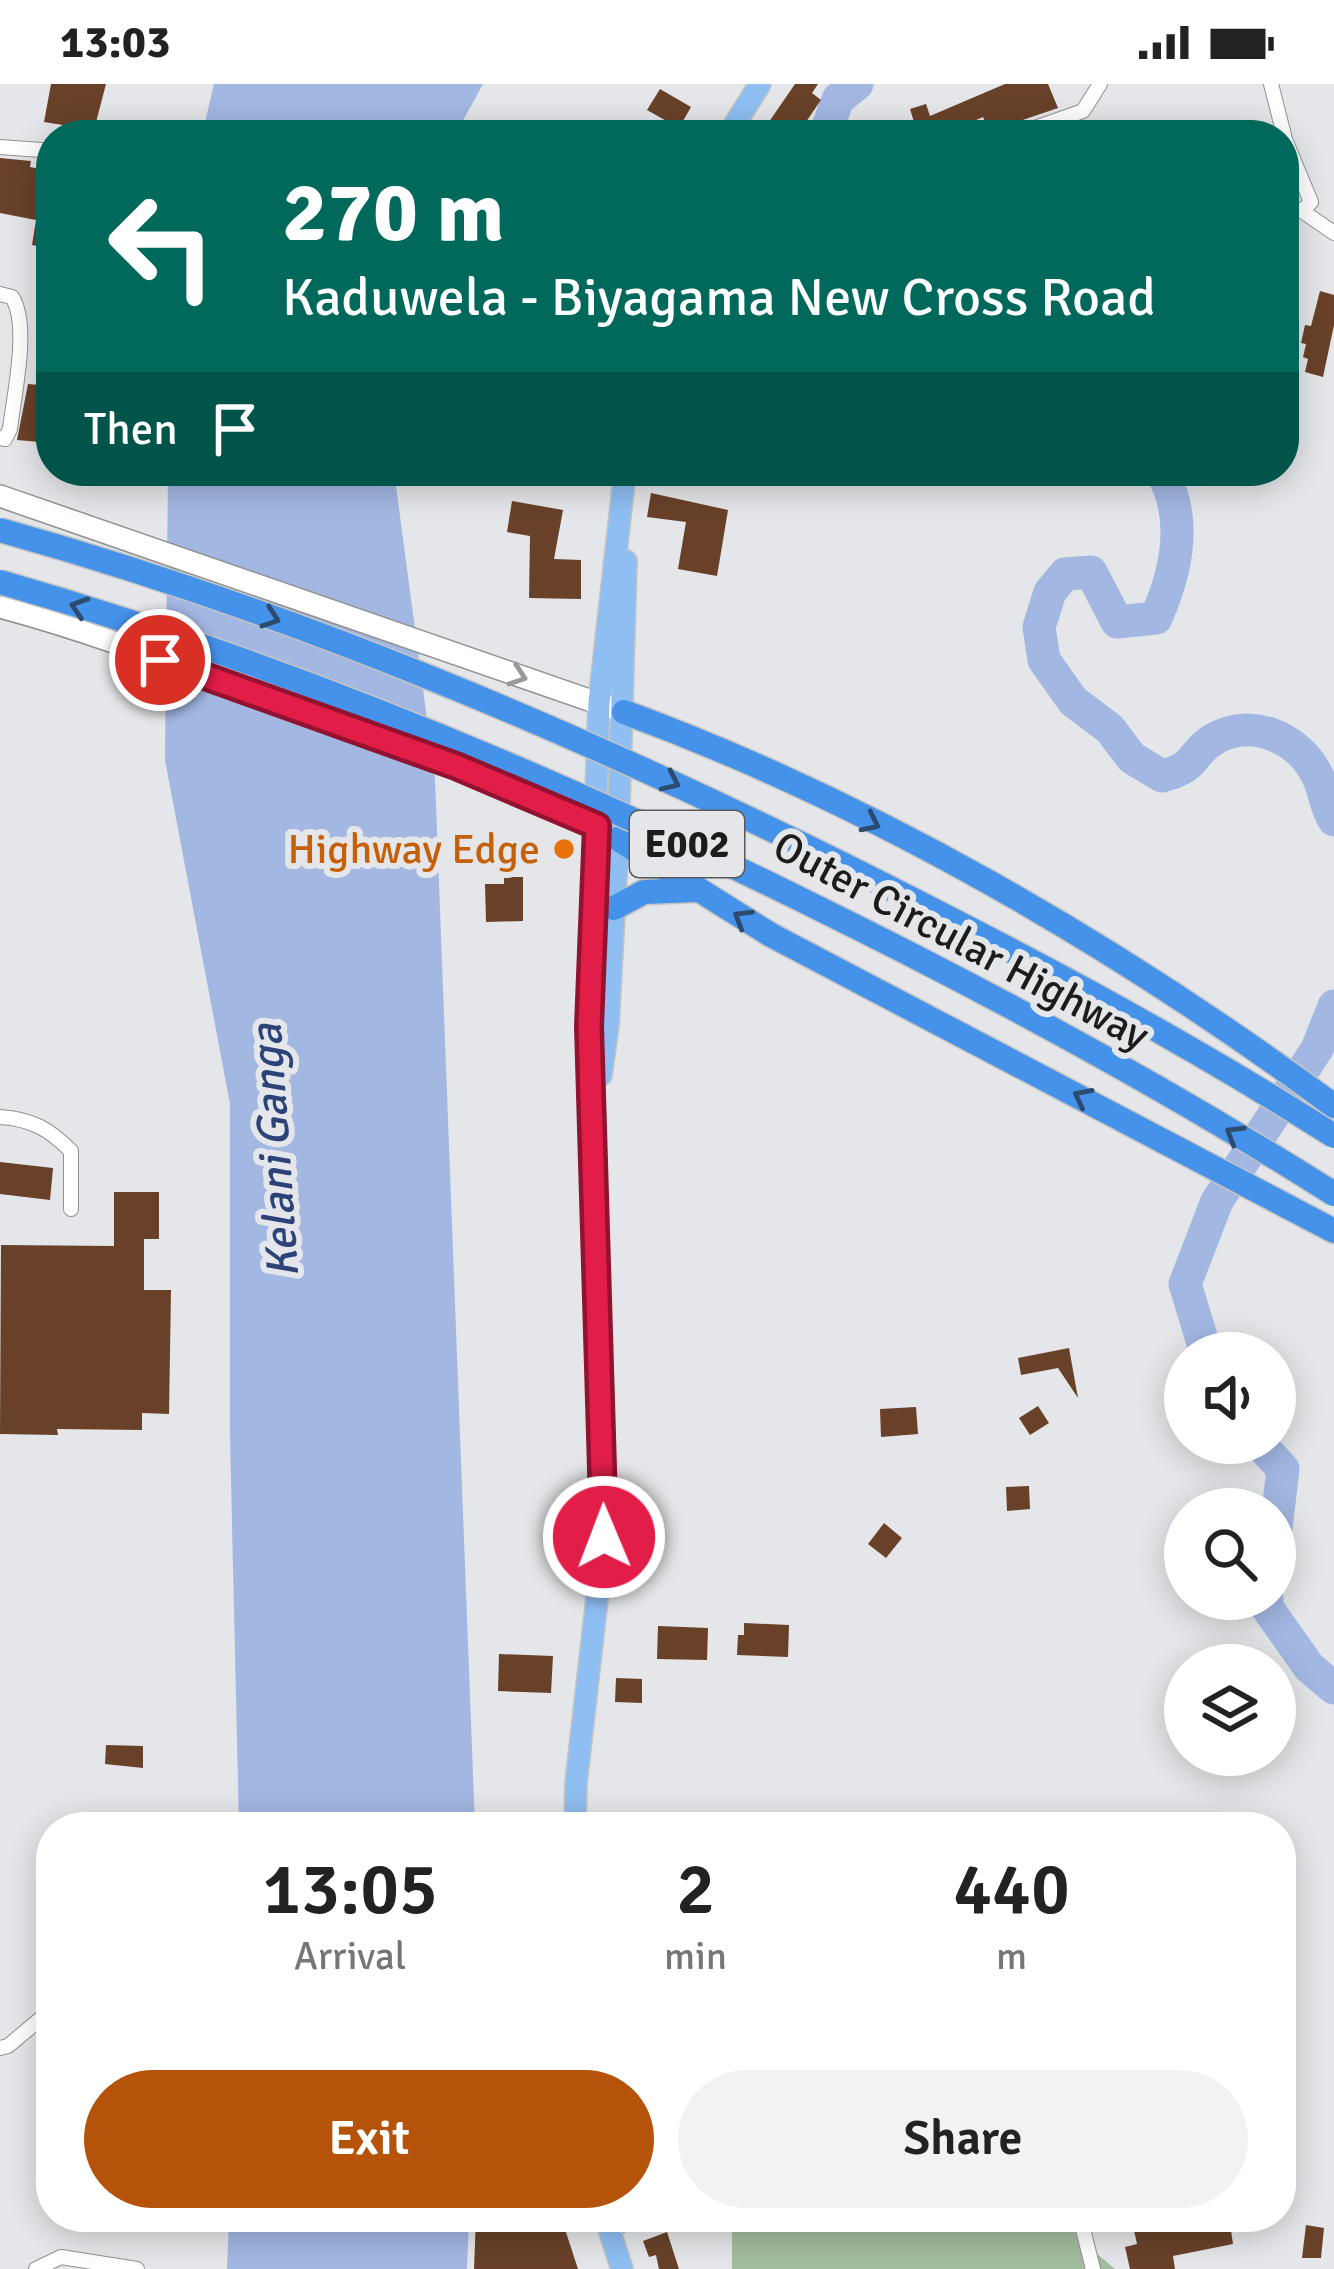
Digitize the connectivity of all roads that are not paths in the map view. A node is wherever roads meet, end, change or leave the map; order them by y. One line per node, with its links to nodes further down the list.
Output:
1 (760, 84): 4 (main road)
2 (1100, 84): 5 (street)
3 (1271, 84): 6 (street)
4 (737, 120)
5 (1058, 120)
6 (1280, 120)
7 (0, 147): 8 (street)
8 (36, 150)
9 (1299, 170): 11 (street)
10 (1299, 210): 11 (street)
11 (1302, 211): 12 (street)
12 (1334, 233)
13 (0, 294): 14 (street)
14 (0, 438)
15 (624, 486): 20 (main road)
16 (0, 496): 20 (street, one-way to 20)
17 (0, 530): 27 (highway, Outer Circular Highway / E002, one-way to 27, bridge)
18 (0, 582): 28 (highway, Outer Circular Highway / E002, one-way to 18, bridge)
19 (0, 607): 21 (street)
20 (612, 708): 21 (main road); 24 (highway, one-way to 24)
21 (607, 832): 22 (highway); 23 (main road); 26 (main road)
22 (697, 891): 23 (highway); 30 (highway, one-way to 22)
23 (614, 908): 26 (main road)
24 (1334, 1106)
25 (0, 1117): 29 (street)
26 (594, 1117): 31 (main road)
27 (1334, 1136)
28 (1334, 1195)
29 (71, 1209)
30 (1334, 1231)
31 (575, 1812)
32 (36, 2023): 33 (street)
33 (0, 2048)
34 (610, 2232): 38 (main road)
35 (1084, 2232): 39 (street)
36 (36, 2269): 37 (street)
37 (137, 2269)
38 (622, 2269)
39 (1094, 2269)

